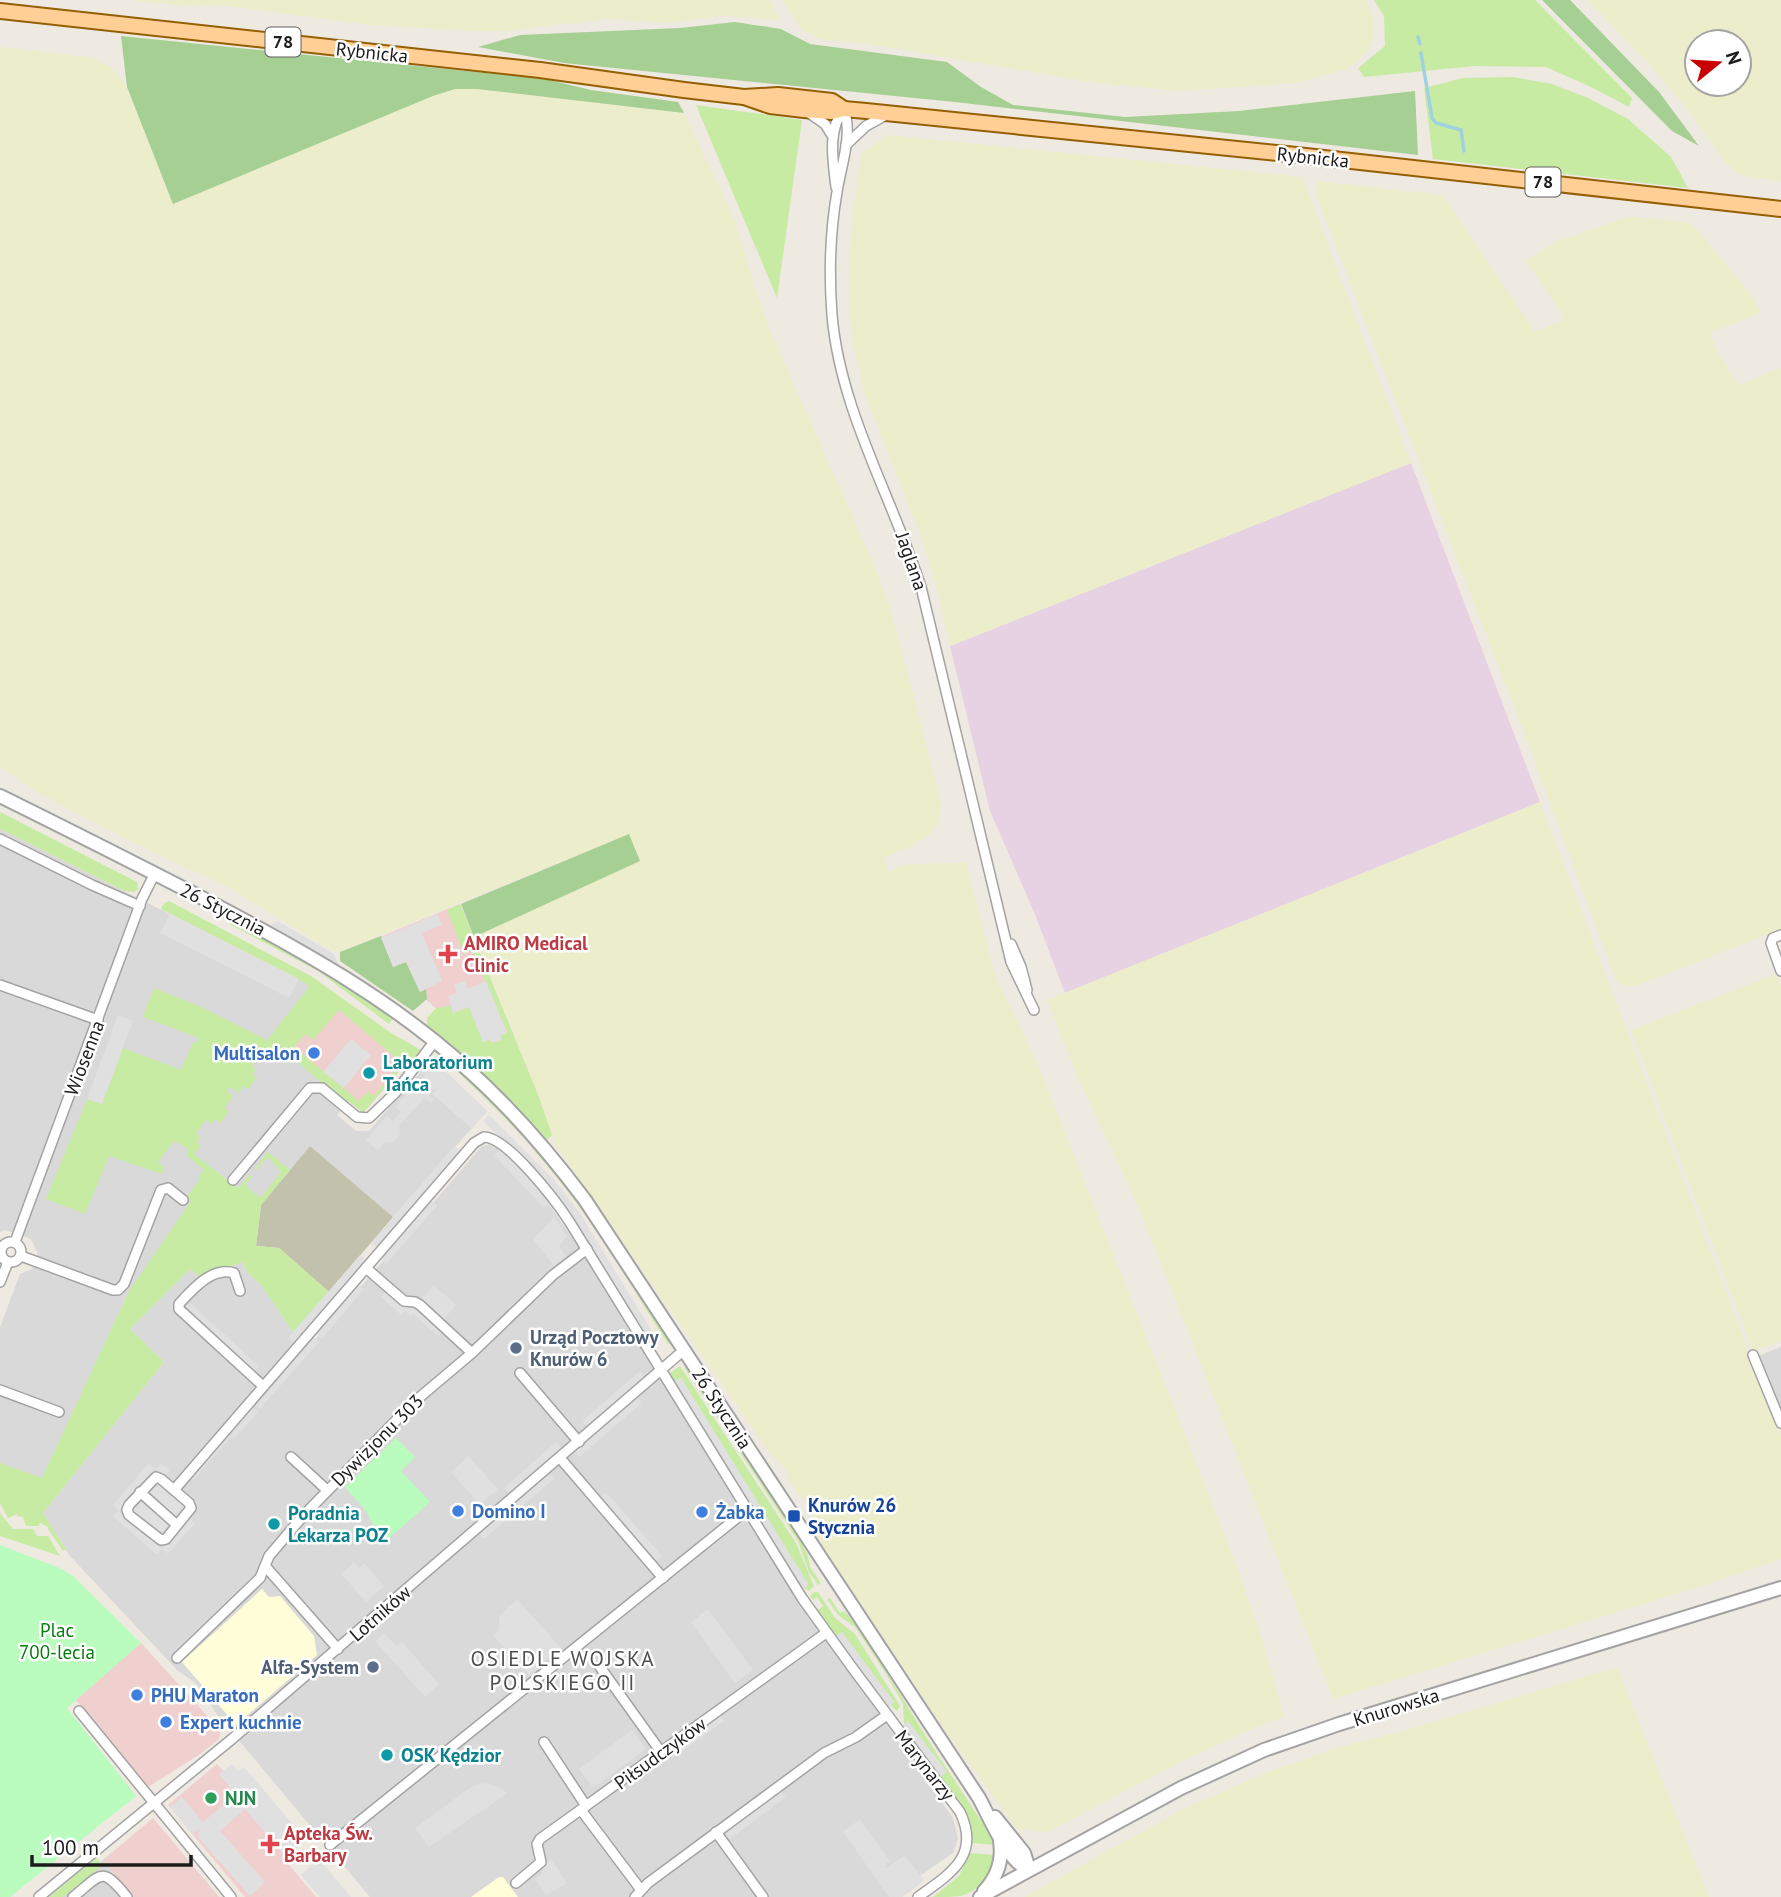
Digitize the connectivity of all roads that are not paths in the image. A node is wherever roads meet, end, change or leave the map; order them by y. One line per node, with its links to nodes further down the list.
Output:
1 (0, 11): 2 (main road, Rybnicka / 78)
2 (744, 97): 3 (main road, Rybnicka / 78); 4 (main road, Rybnicka / 78)
3 (844, 109): 4 (main road, Rybnicka / 78); 5 (main road, Rybnicka / 78); 6 (street, Jaglana); 7 (street, Jaglana)
4 (804, 110): 6 (street)
5 (892, 113): 7 (street); 9 (main road, Rybnicka / 78)
6 (834, 140): 8 (street, Jaglana)
7 (846, 145): 8 (street, Jaglana)
8 (836, 192): 17 (street, Jaglana)
9 (1781, 209)
10 (0, 796): 12 (street, 26 Stycznia)
11 (0, 839): 13 (street)
12 (155, 873): 13 (street, Wiosenna); 19 (street, 26 Stycznia)
13 (140, 906): 18 (street, Wiosenna)
14 (1781, 935): 15 (street)
15 (1781, 971)
16 (0, 985): 18 (street)
17 (1034, 1010)
18 (98, 1020): 22 (street, Wiosenna)
19 (434, 1042): 20 (street); 30 (street, 26 Stycznia)
20 (233, 1180)
21 (183, 1200): 25 (street)
22 (15, 1242): 23 (street); 25 (street)
23 (1, 1247): 26 (street)
24 (586, 1249): 27 (street, Marynarzy); 31 (street, Dywizjonu 303); 33 (street, Marynarzy)
25 (21, 1256): 26 (street)
26 (8, 1262): 28 (street)
27 (366, 1268): 31 (street); 35 (street)
28 (0, 1282)
29 (240, 1291): 35 (street)
30 (684, 1350): 33 (street, Lotników); 58 (street, 26 Stycznia)
31 (472, 1353): 43 (street, Dywizjonu 303)
32 (1753, 1355): 38 (street)
33 (662, 1369): 39 (street, Lotników); 45 (street, Marynarzy)
34 (520, 1373): 39 (street)
35 (263, 1386): 42 (street)
36 (0, 1390): 37 (street)
37 (59, 1412)
38 (1781, 1423)
39 (579, 1442): 41 (street, Lotników)
40 (291, 1457): 43 (street)
41 (560, 1458): 48 (street); 51 (street, Lotników)
42 (173, 1490): 44 (street); 46 (street)
43 (327, 1490): 47 (street, Dywizjonu 303)
44 (140, 1492): 46 (street); 46 (street)
45 (748, 1509): 48 (street); 50 (street, Marynarzy)
46 (177, 1525)
47 (266, 1567): 51 (street); 52 (street, Dywizjonu 303)
48 (663, 1578): 64 (street)
49 (1781, 1588): 63 (street, Knurowska)
50 (826, 1633): 55 (street, Marynarzy); 57 (street, Piłsudczyków)
51 (338, 1648): 59 (street, Lotników)
52 (177, 1658)
53 (600, 1667): 57 (street)
54 (79, 1711): 59 (street)
55 (887, 1715): 61 (street); 74 (street, Marynarzy)
56 (544, 1742): 60 (street)
57 (661, 1752): 60 (street, Piłsudczyków)
58 (979, 1798): 62 (street, 26 Stycznia); 65 (street, 26 Stycznia)
59 (153, 1803): 69 (street, Lotników); 72 (street)
60 (584, 1808): 67 (street, Piłsudczyków); 68 (street)
61 (716, 1832): 68 (street); 73 (street)
62 (999, 1837): 66 (street, 26 Stycznia); 75 (street)
63 (1077, 1843): 65 (street); 66 (street, Knurowska)
64 (330, 1845)
65 (1018, 1846): 66 (street, 26 Stycznia)
66 (1028, 1869): 75 (street, Knurowska)
67 (516, 1883)
68 (638, 1893)
69 (39, 1897)
70 (73, 1897): 71 (street)
71 (127, 1897)
72 (231, 1897)
73 (763, 1897)
74 (918, 1897)
75 (978, 1897)

